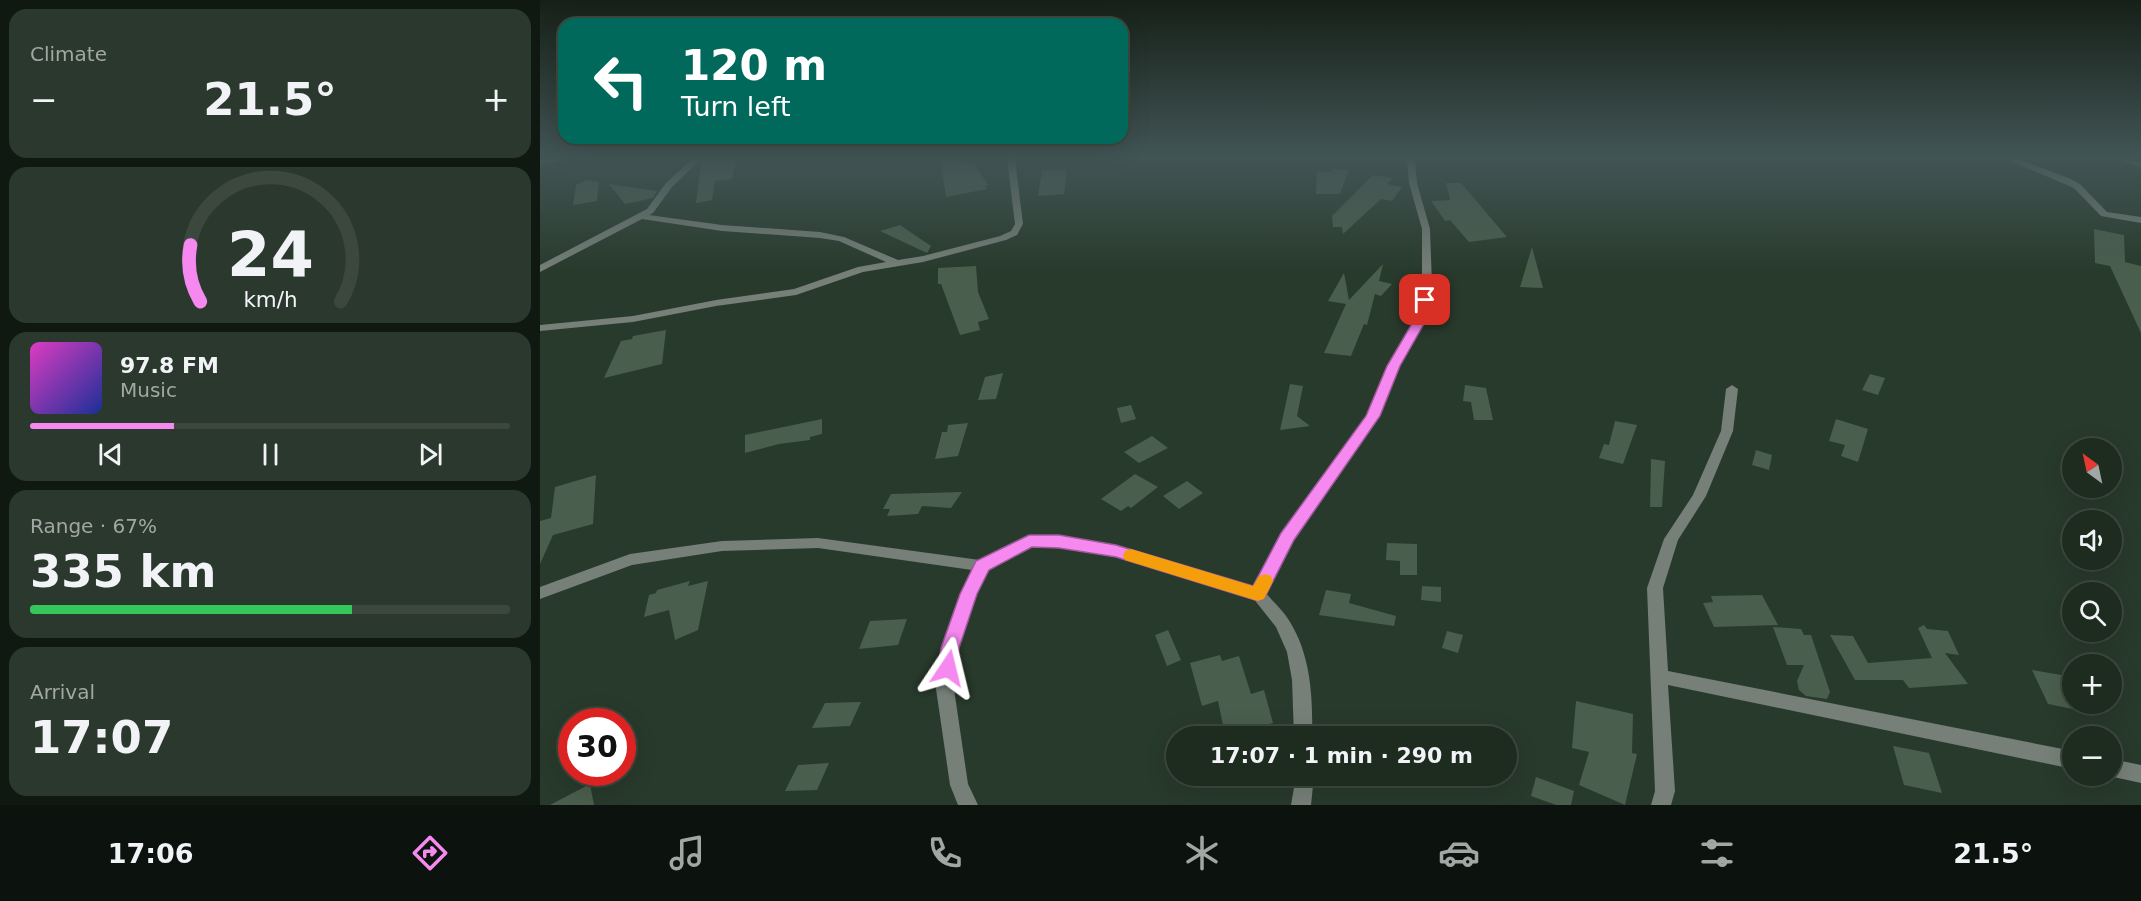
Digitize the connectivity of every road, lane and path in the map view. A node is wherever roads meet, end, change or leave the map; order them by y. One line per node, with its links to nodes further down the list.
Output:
1 (662, 197): 5 (street)
2 (1015, 197): 7 (street)
3 (1417, 197): 13 (street)
4 (2087, 197): 6 (street)
5 (641, 216): 7 (street); 8 (street)
6 (2141, 220)
7 (896, 263): 9 (street)
8 (542, 267)
9 (540, 328)
10 (1732, 389): 14 (street)
11 (982, 566): 12 (street); 13 (street); 20 (street)
12 (540, 593)
13 (1258, 594): 15 (street)
14 (1658, 676): 16 (street); 22 (street)
15 (1303, 726)
16 (2062, 758)
17 (2122, 770): 18 (street)
18 (2141, 774)
19 (1304, 786): 21 (street)
20 (968, 805)
21 (1301, 805)
22 (1661, 805)

